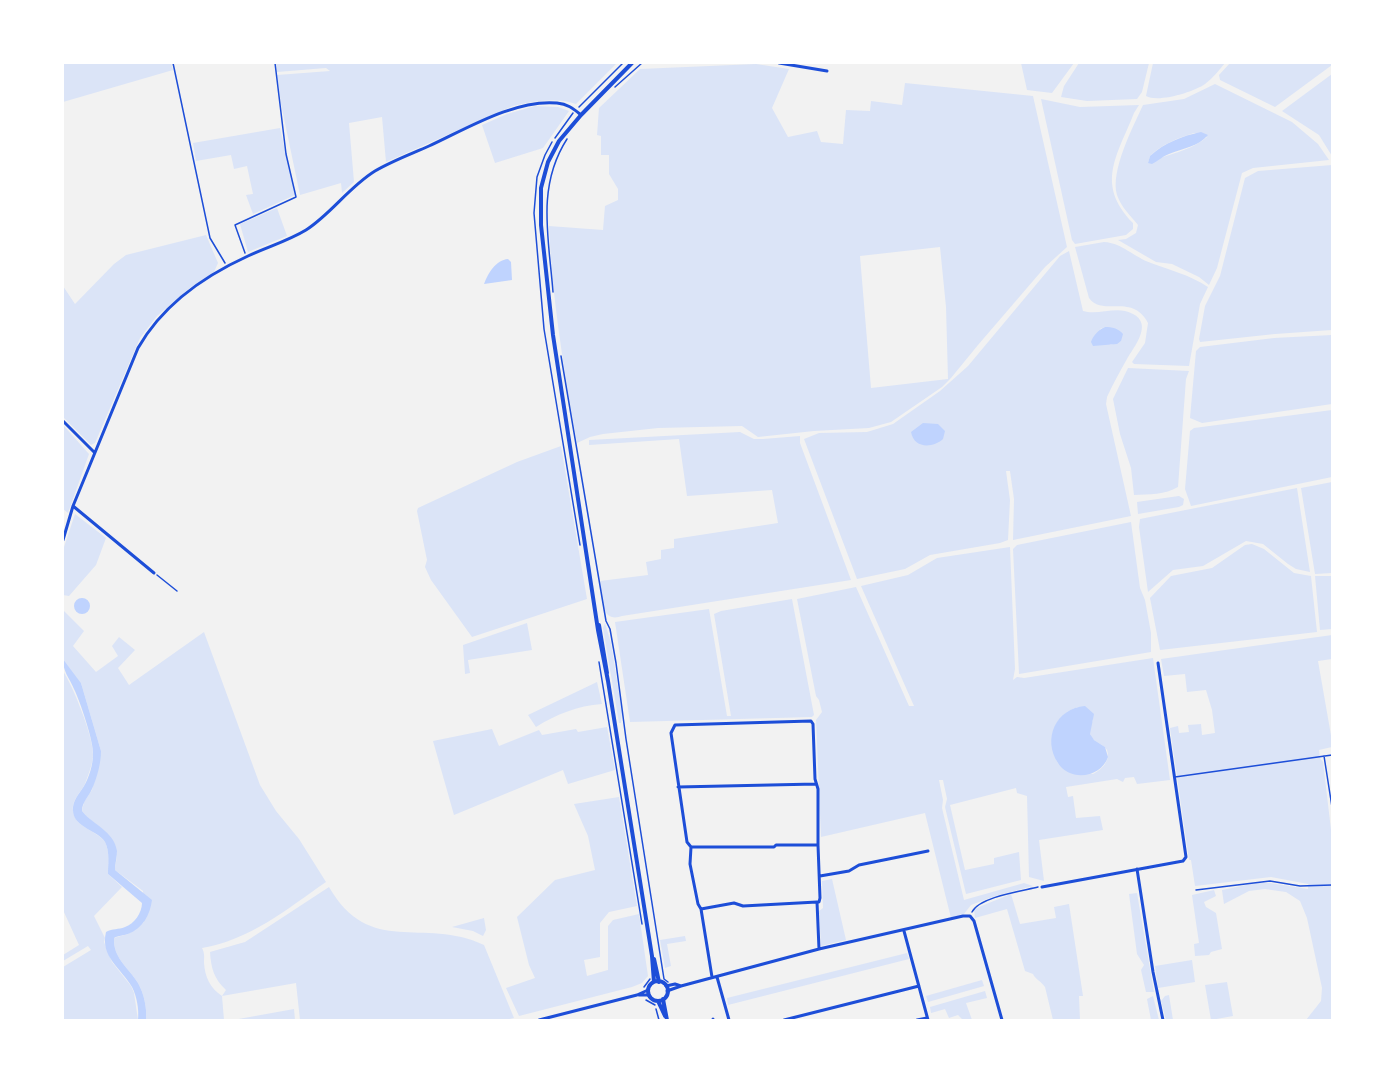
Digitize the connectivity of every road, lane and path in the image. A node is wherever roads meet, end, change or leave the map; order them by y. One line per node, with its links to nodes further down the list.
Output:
1 (173, 63): 14 (path)
2 (275, 63): 13 (path)
3 (623, 63): 10 (path)
4 (632, 63): 11 (street)
5 (641, 63): 6 (path); 9 (path)
6 (667, 63)
7 (779, 63): 8 (street)
8 (827, 71)
9 (614, 89)
10 (576, 110): 11 (street); 13 (street)
11 (581, 115): 47 (street)
12 (571, 134): 15 (path)
13 (246, 257): 14 (street)
14 (227, 267): 18 (street)
15 (554, 291)
16 (561, 355): 47 (path)
17 (63, 421): 18 (street)
18 (94, 452): 19 (street)
19 (73, 507): 20 (street); 21 (street)
20 (63, 540)
21 (154, 573): 22 (path)
22 (177, 591)
23 (599, 660): 42 (path)
24 (1158, 663): 27 (street)
25 (1332, 755): 26 (lane)
26 (1324, 756): 27 (lane); 30 (lane)
27 (1175, 777): 34 (street)
28 (816, 784): 29 (street); 29 (street); 31 (street)
29 (678, 787): 32 (street)
30 (1332, 807)
31 (818, 845): 32 (street); 35 (street)
32 (691, 847): 40 (street)
33 (928, 851): 35 (street)
34 (1137, 869): 37 (street); 61 (street)
35 (820, 876): 39 (street)
36 (1332, 885): 38 (lane)
37 (1042, 887): 41 (path)
38 (1196, 890)
39 (817, 902): 40 (street); 44 (street)
40 (701, 909): 46 (street)
41 (970, 916): 43 (street); 60 (street)
42 (643, 931)
43 (904, 931): 44 (street); 48 (street)
44 (819, 949): 45 (street)
45 (717, 977): 46 (street); 57 (street)
46 (712, 978): 49 (street)
47 (657, 981): 49 (street); 50 (street); 50 (path)
48 (919, 986): 53 (street); 58 (street)
49 (667, 989): 51 (street)
50 (647, 993): 52 (path); 52 (street); 54 (street)
51 (663, 999): 52 (street); 56 (street)
52 (657, 1003): 55 (path); 56 (street)
53 (928, 1019): 59 (street)
54 (539, 1020)
55 (659, 1020)
56 (666, 1020)
57 (729, 1020)
58 (784, 1020)
59 (917, 1020)
60 (1002, 1020)
61 (1163, 1020)

